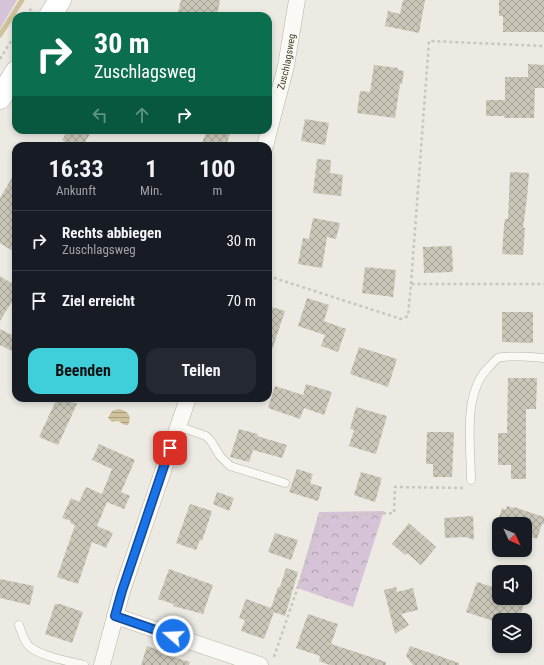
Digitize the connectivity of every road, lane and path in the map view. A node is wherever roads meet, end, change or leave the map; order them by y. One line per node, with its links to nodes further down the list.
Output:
1 (60, 0): 3 (main road)
2 (297, 0): 9 (street, Zuschlagsweg)
3 (52, 12)
4 (12, 40): 6 (path)
5 (544, 46): 11 (path)
6 (0, 59)
7 (12, 78): 8 (main road)
8 (0, 98)
9 (272, 119)
10 (272, 277): 11 (path)
11 (411, 284): 12 (path)
12 (544, 284)
13 (544, 358): 16 (lane)
14 (187, 402): 15 (street)
15 (178, 426): 17 (lane); 18 (street)
16 (471, 480): 20 (path)
17 (285, 484)
18 (115, 616): 22 (street); 23 (street)
19 (19, 625): 21 (lane)
20 (274, 658)
21 (84, 665)
22 (102, 665)
23 (260, 665)

